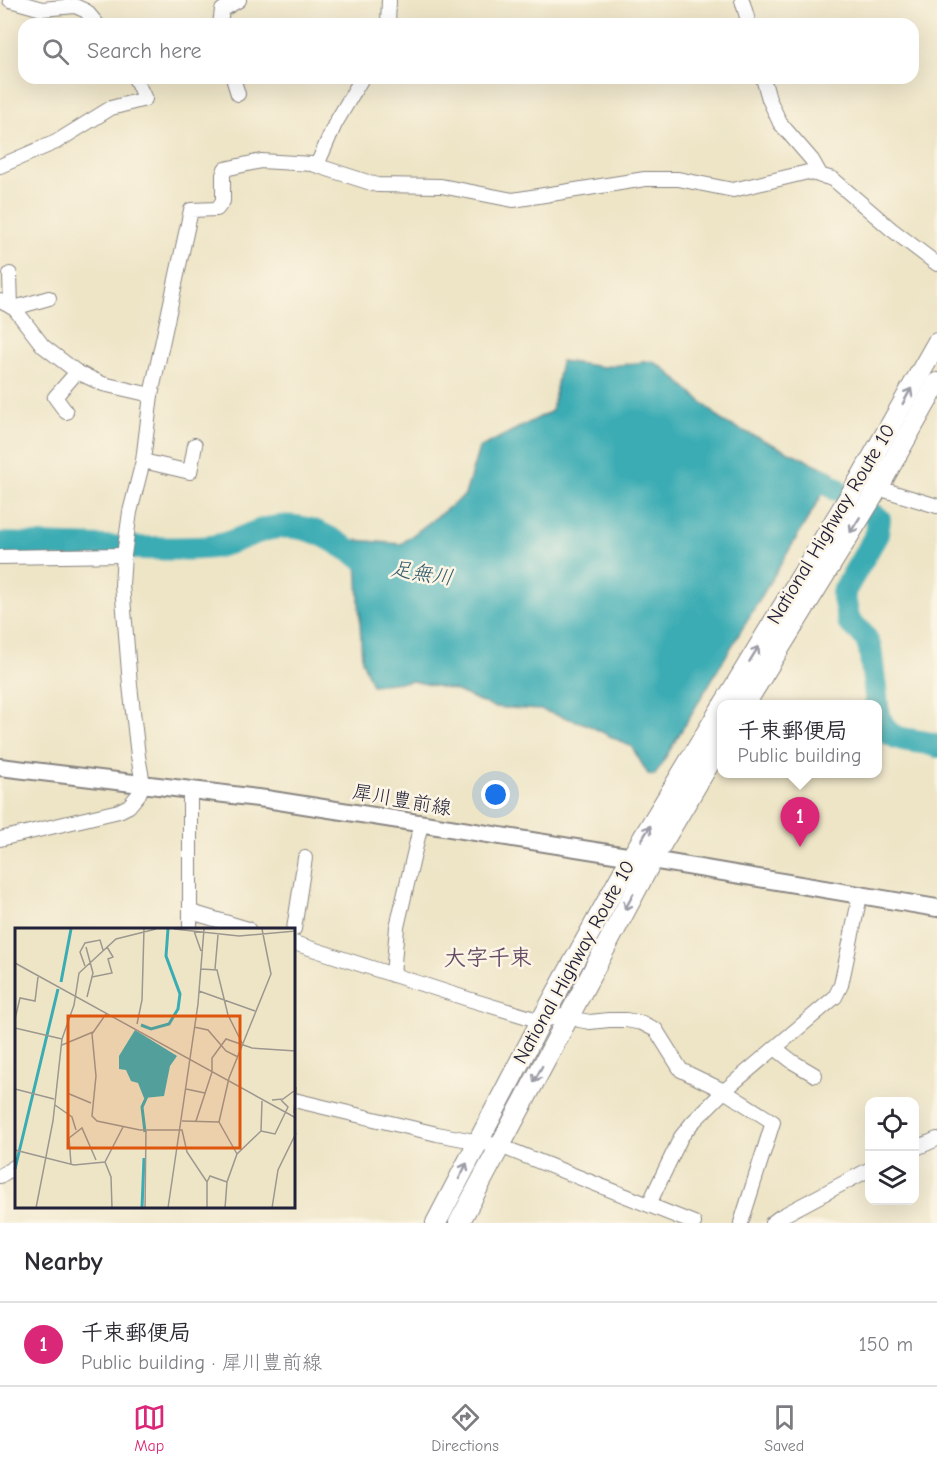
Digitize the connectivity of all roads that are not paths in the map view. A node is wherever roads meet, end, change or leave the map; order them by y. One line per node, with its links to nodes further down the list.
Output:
1 (10, 0): 5 (street)
2 (239, 0): 6 (street)
3 (389, 0): 7 (street)
4 (742, 0): 8 (street)
5 (92, 18)
6 (221, 18)
7 (388, 18)
8 (747, 18)
9 (138, 84): 15 (street)
10 (235, 84): 13 (street)
11 (358, 84): 14 (street)
12 (765, 84): 16 (street)
13 (238, 94)
14 (317, 165): 16 (street); 24 (street)
15 (0, 166)
16 (821, 176): 17 (street)
17 (937, 264)
18 (10, 274): 20 (street)
19 (49, 298): 20 (street)
20 (8, 305): 22 (street)
21 (937, 343): 32 (highway, National Highway Route 10, one-way to 21)
22 (77, 372): 24 (street); 25 (street)
23 (937, 383): 28 (highway, National Highway Route 10)
24 (151, 395): 27 (street)
25 (66, 412)
26 (195, 445): 27 (street)
27 (143, 461): 30 (street)
28 (878, 488): 29 (street); 33 (highway, National Highway Route 10, one-way to 33)
29 (937, 506)
30 (124, 555): 31 (street); 37 (street)
31 (0, 557)
32 (727, 700)
33 (748, 700)
34 (717, 716): 42 (highway, National Highway Route 10, one-way to 34)
35 (717, 750): 43 (highway, National Highway Route 10)
36 (0, 767): 37 (main road, 犀川豊前線)
37 (143, 784): 38 (main road, 犀川豊前線); 40 (street)
38 (190, 789): 39 (main road, 犀川豊前線); 46 (street)
39 (421, 824): 42 (main road, 犀川豊前線); 51 (street)
40 (0, 839)
41 (305, 858): 49 (street)
42 (631, 858): 43 (main road, 犀川豊前線); 53 (highway, National Highway Route 10)
43 (652, 860): 44 (main road, 犀川豊前線); 52 (highway, National Highway Route 10, one-way to 52)
44 (860, 896): 45 (main road, 犀川豊前線); 54 (street)
45 (937, 908)
46 (191, 912): 47 (street); 48 (street)
47 (190, 928)
48 (245, 928)
49 (294, 928)
50 (296, 944): 51 (street)
51 (393, 975): 53 (street)
52 (570, 1013): 53 (street); 56 (street); 60 (highway, National Highway Route 10, one-way to 60)
53 (541, 1021): 59 (highway, National Highway Route 10)
54 (775, 1048): 55 (street); 56 (street)
55 (815, 1075)
56 (724, 1091): 65 (street); 69 (street)
57 (296, 1101): 59 (street)
58 (937, 1139): 61 (street)
59 (478, 1142): 60 (street); 66 (highway, National Highway Route 10, one-way to 59)
60 (500, 1146): 65 (street); 67 (highway, National Highway Route 10)
61 (919, 1147)
62 (15, 1167): 64 (street)
63 (865, 1172): 70 (street)
64 (0, 1176)
65 (649, 1204): 68 (street)
66 (436, 1223)
67 (459, 1223)
68 (694, 1223)
69 (741, 1223)
70 (772, 1223)

